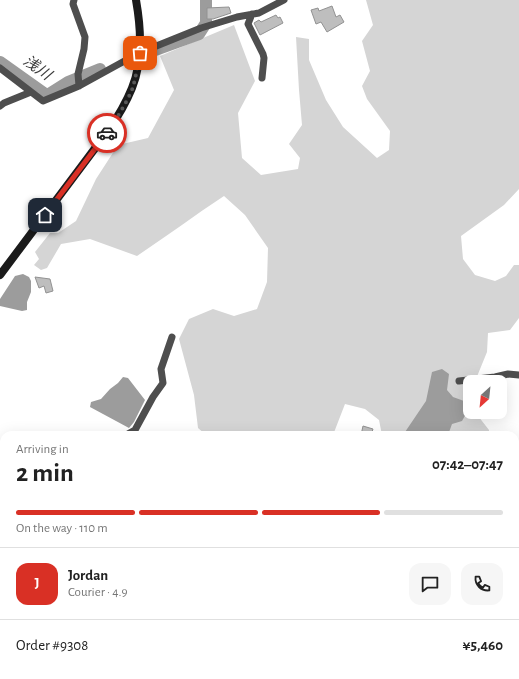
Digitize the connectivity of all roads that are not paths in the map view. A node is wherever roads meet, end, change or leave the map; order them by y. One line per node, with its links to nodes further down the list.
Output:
1 (74, 0): 8 (street)
2 (136, 0): 5 (main road)
3 (284, 0): 4 (street)
4 (252, 14): 5 (street); 7 (street)
5 (140, 53): 8 (street); 11 (main road)
6 (0, 68): 9 (street)
7 (262, 78)
8 (78, 86): 9 (street)
9 (31, 92): 10 (street)
10 (0, 106)
11 (0, 275)
12 (172, 337): 15 (street)
13 (519, 376): 14 (street)
14 (459, 381)
15 (135, 431)

